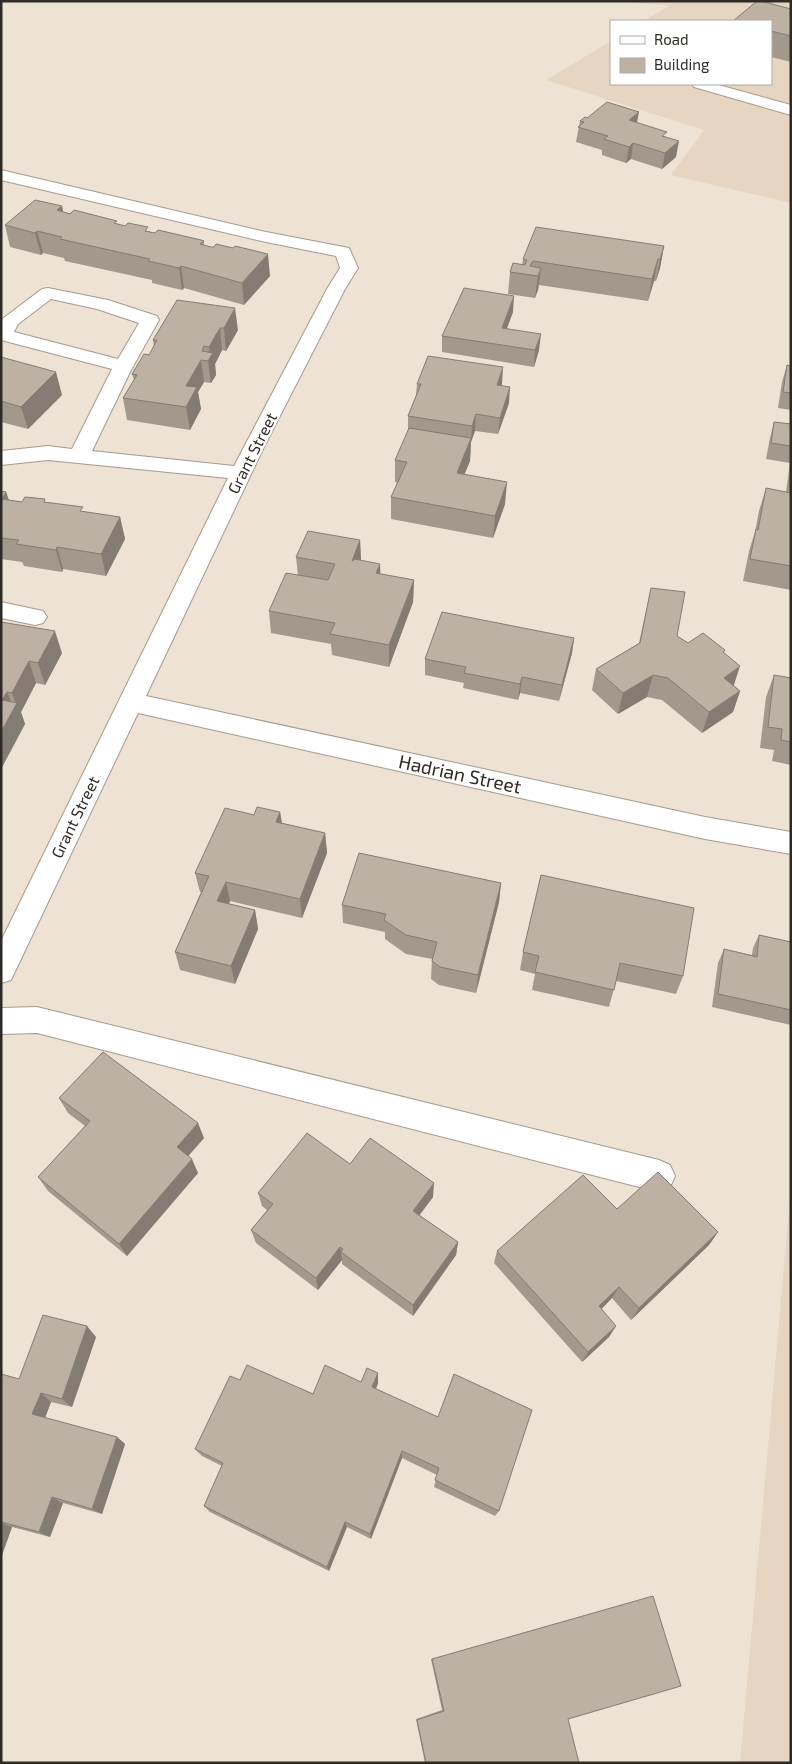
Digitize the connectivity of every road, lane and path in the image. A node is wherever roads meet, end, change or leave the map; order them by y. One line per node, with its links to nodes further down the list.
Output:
1 (703, 85): 2 (street)
2 (791, 110)
3 (1, 175): 7 (street, Grant Street)
4 (123, 366): 4 (street); 5 (street)
5 (79, 456): 6 (street); 7 (street)
6 (1, 458)
7 (241, 473): 10 (street, Grant Street)
8 (1, 610): 9 (street)
9 (35, 617)
10 (131, 702): 11 (street, Hadrian Street); 12 (street, Grant Street)
11 (791, 843)
12 (1, 971)
13 (1, 1021): 14 (street)
14 (659, 1176)

